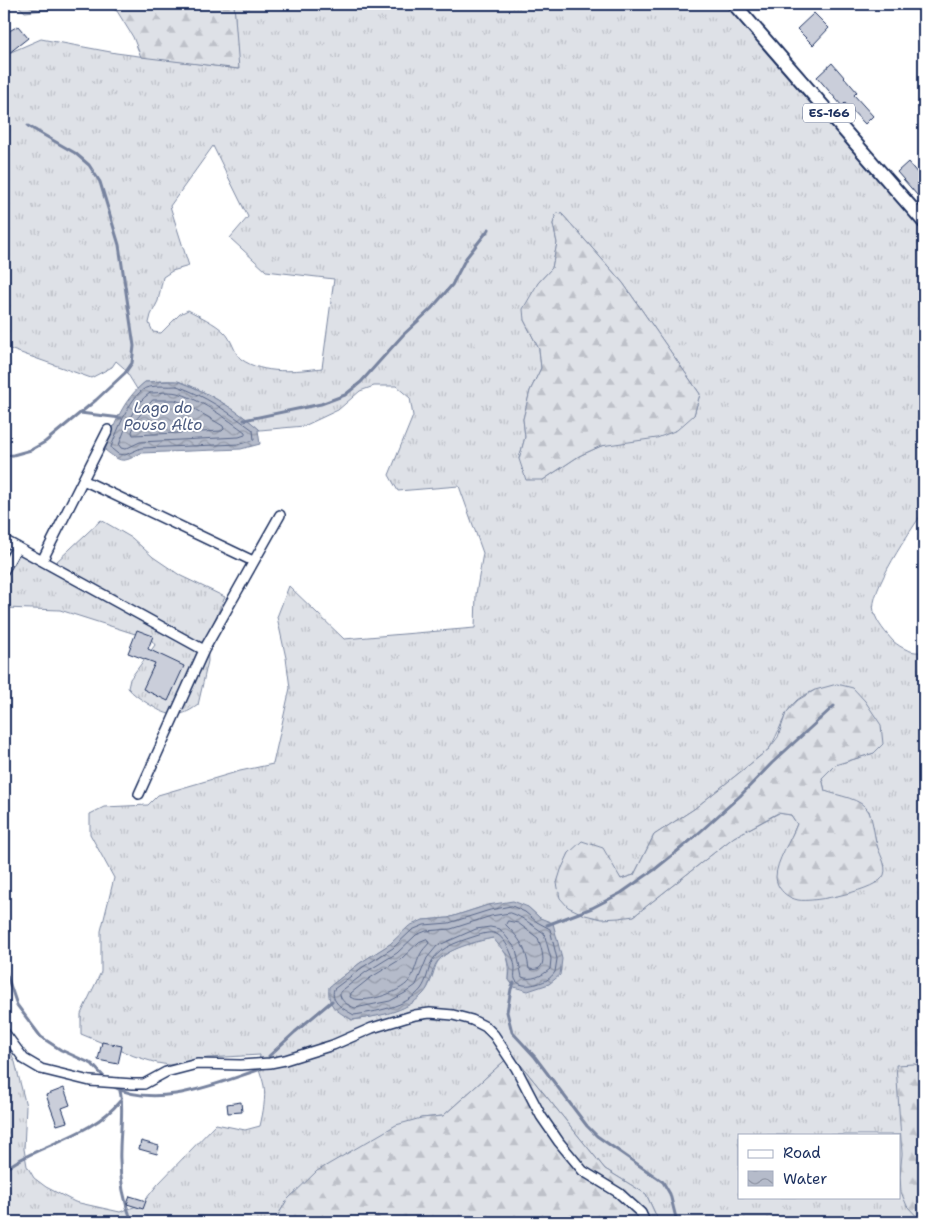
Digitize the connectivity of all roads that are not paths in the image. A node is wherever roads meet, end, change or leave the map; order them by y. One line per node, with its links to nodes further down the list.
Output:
1 (734, 4): 2 (main road, ES-166)
2 (924, 222)
3 (108, 430): 4 (street)
4 (82, 480): 8 (street); 9 (street)
5 (280, 515): 9 (street)
6 (4, 540): 7 (street)
7 (17, 547): 8 (street); 10 (street)
8 (42, 561): 11 (street)
9 (253, 561): 11 (street)
10 (4, 570)
11 (204, 650): 12 (street)
12 (139, 794)
13 (4, 1032): 14 (street)
14 (645, 1222)

